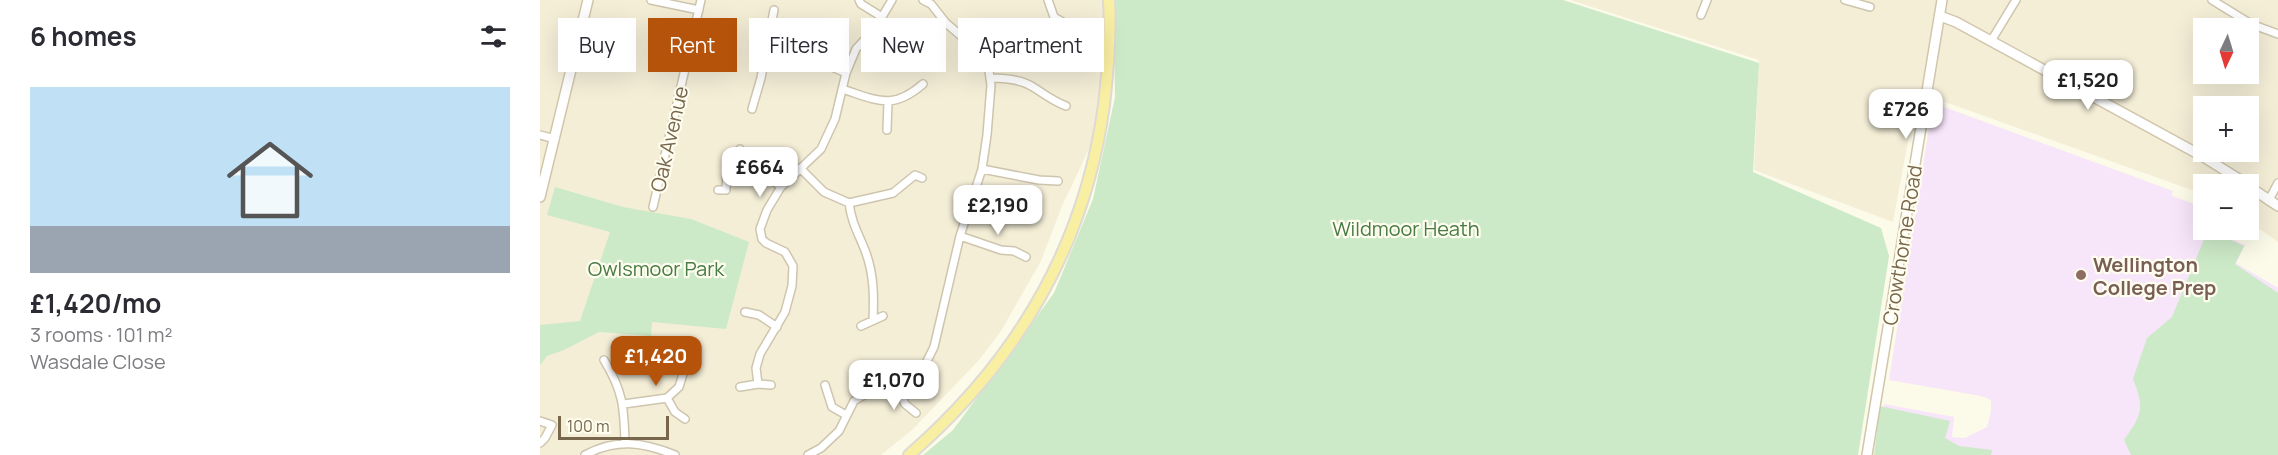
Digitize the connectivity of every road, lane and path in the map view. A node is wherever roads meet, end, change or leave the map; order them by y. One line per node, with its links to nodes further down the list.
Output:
1 (588, 0): 35 (street)
2 (651, 0): 16 (street)
3 (701, 0): 16 (street, Oak Avenue)
4 (859, 0): 20 (street)
5 (892, 0): 20 (street)
6 (923, 0): 14 (street)
7 (1048, 0): 22 (street)
8 (1109, 0): 79 (main road)
9 (1707, 0): 18 (street)
10 (1847, 0): 15 (street)
11 (1942, 0): 19 (street, Crowthorne Road)
12 (2016, 0): 24 (street)
13 (2212, 0): 23 (street)
14 (932, 2): 27 (street)
15 (1870, 8)
16 (699, 10): 53 (street, Oak Avenue)
17 (774, 10): 21 (street)
18 (1701, 15)
19 (1940, 16): 24 (street); 80 (street, Crowthorne Road)
20 (882, 17): 26 (street)
21 (773, 18)
22 (1056, 18)
23 (2278, 34)
24 (1991, 41): 37 (street)
25 (762, 72): 32 (street)
26 (846, 73): 29 (street)
27 (991, 78): 31 (street); 41 (street)
28 (923, 84): 30 (street)
29 (842, 89): 30 (street); 40 (street)
30 (888, 101): 33 (street)
31 (1066, 106)
32 (752, 109)
33 (887, 130)
34 (540, 135): 35 (street)
35 (555, 139): 49 (street)
36 (740, 149): 38 (street)
37 (2193, 149)
38 (740, 158): 46 (street); 47 (street)
39 (2215, 162): 42 (street)
40 (800, 168): 46 (street); 51 (street)
41 (982, 169): 44 (street); 54 (street)
42 (2232, 174)
43 (922, 178): 51 (street)
44 (1059, 181)
45 (2278, 183): 50 (street)
46 (781, 187): 60 (street)
47 (718, 190)
48 (2259, 193): 50 (street)
49 (540, 196)
50 (2269, 200): 52 (street)
51 (849, 203): 58 (street)
52 (2278, 206)
53 (653, 207)
54 (960, 236): 55 (street); 67 (street)
55 (1026, 257)
56 (745, 312): 60 (street)
57 (883, 315): 58 (street)
58 (873, 320): 59 (street)
59 (861, 326)
60 (777, 327): 63 (street)
61 (604, 360): 69 (street)
62 (686, 364): 68 (street)
63 (758, 384): 64 (street); 66 (street)
64 (771, 385)
65 (825, 385): 71 (street)
66 (740, 387)
67 (898, 389): 70 (street); 71 (street)
68 (667, 398): 69 (street); 72 (street)
69 (624, 405): 74 (street)
70 (916, 413)
71 (846, 416): 78 (street)
72 (685, 419)
73 (540, 421): 75 (street)
74 (625, 442): 76 (street); 77 (street)
75 (540, 443)
76 (585, 455)
77 (675, 455)
78 (808, 455)
79 (909, 455)
80 (1867, 455)

